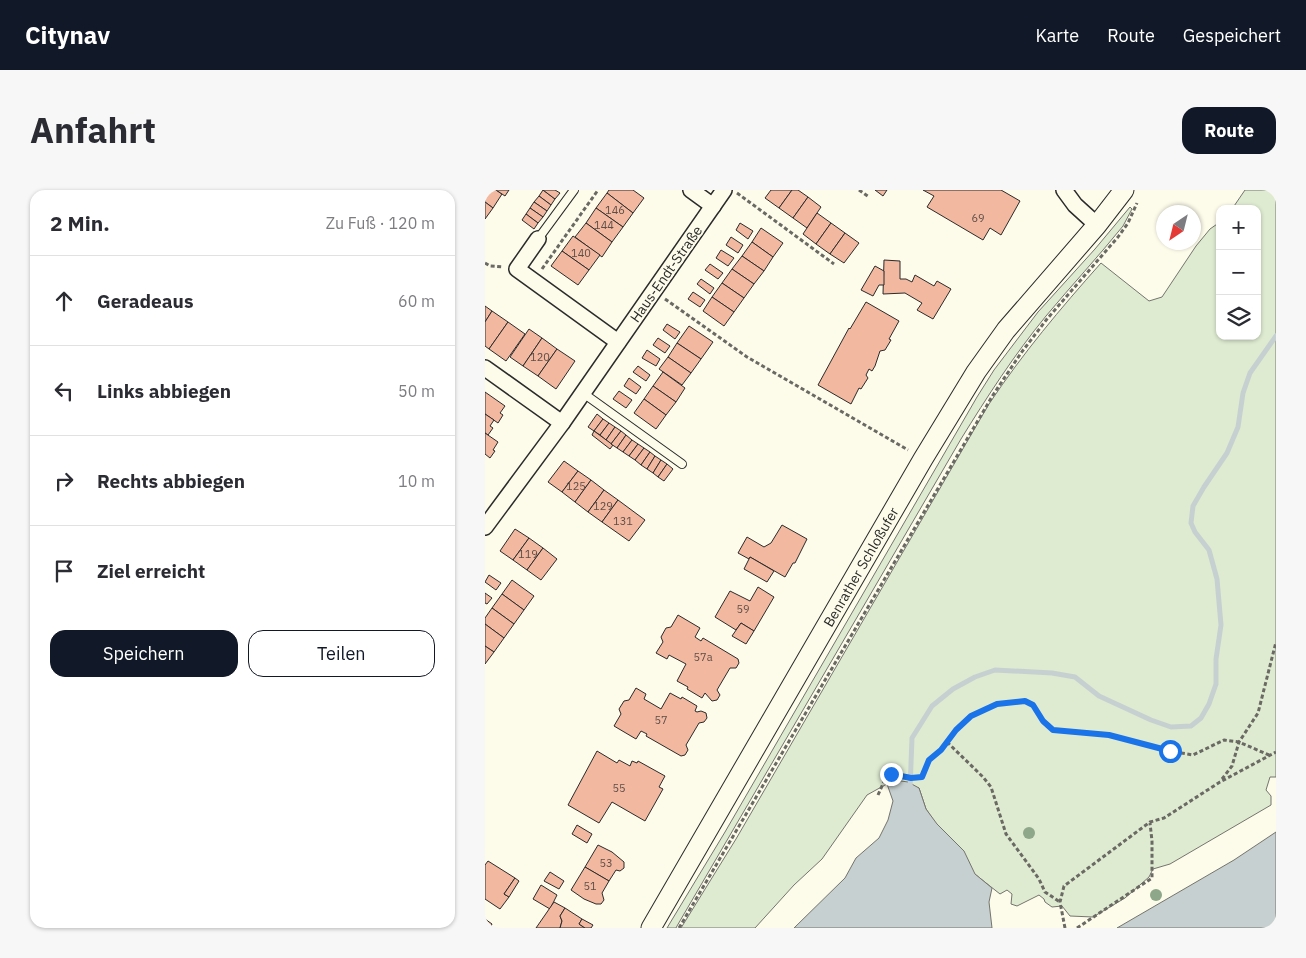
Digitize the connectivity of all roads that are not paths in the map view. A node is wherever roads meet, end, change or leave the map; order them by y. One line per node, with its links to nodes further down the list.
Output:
1 (574, 190): 8 (lane)
2 (691, 190): 6 (street)
3 (724, 190): 6 (street, Haus-Endt-Straße)
4 (1064, 190): 7 (street)
5 (1130, 196): 7 (street, Benrather Schloßufer)
6 (713, 206): 9 (street, Haus-Endt-Straße)
7 (1097, 225): 15 (street, Benrather Schloßufer)
8 (538, 239): 9 (street)
9 (618, 342): 11 (street, Haus-Endt-Straße)
10 (485, 368): 12 (street)
11 (583, 393): 12 (street, Haus-Endt-Straße); 13 (lane)
12 (562, 424): 14 (street, Haus-Endt-Straße)
13 (682, 464)
14 (485, 527)
15 (651, 928)

